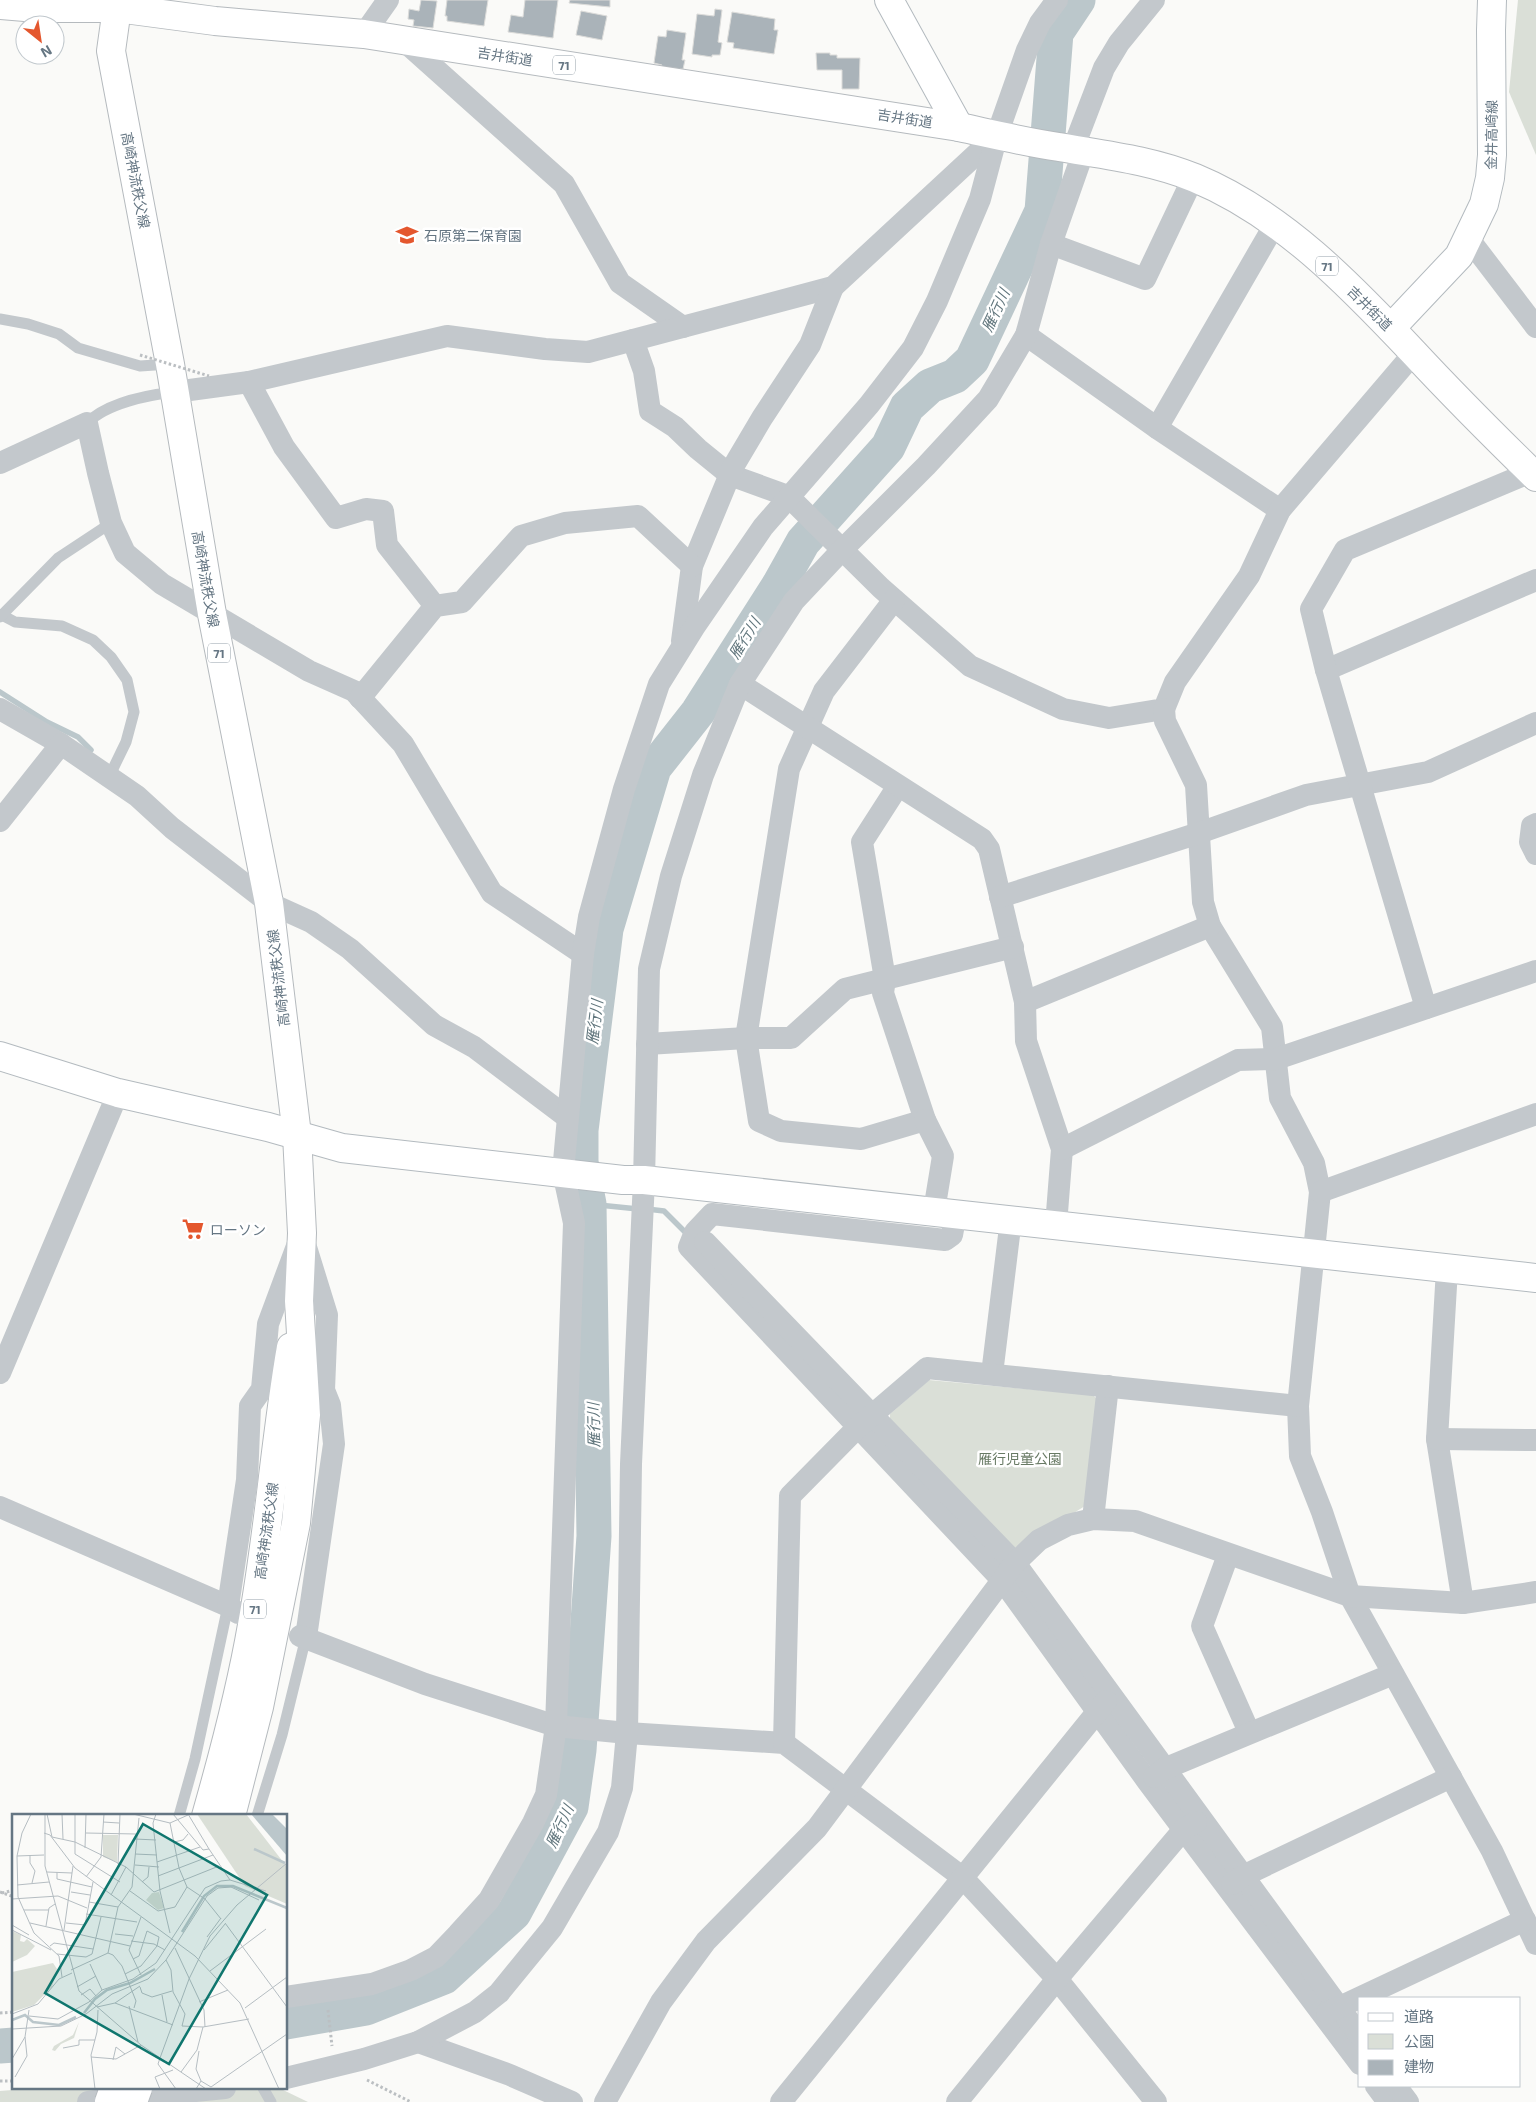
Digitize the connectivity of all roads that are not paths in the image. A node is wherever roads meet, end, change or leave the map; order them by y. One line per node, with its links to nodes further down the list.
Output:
1 (388, 0): 8 (street)
2 (888, 0): 10 (main road)
3 (1057, 0): 11 (street)
4 (1154, 0): 12 (street)
5 (1492, 0): 15 (main road, 金井高崎線)
6 (108, 3): 7 (main road, 吉井街道 / 71); 8 (main road, 吉井街道 / 71); 25 (main road, 高崎神流秩父線 / 71)
7 (0, 6)
8 (364, 34): 9 (main road, 吉井街道 / 71)
9 (403, 40): 10 (main road, 吉井街道 / 71); 19 (street)
10 (959, 127): 11 (main road, 吉井街道 / 71)
11 (1003, 137): 12 (main road, 71); 17 (street); 33 (street)
12 (1073, 149): 13 (main road, 吉井街道 / 71); 16 (street)
13 (1193, 178): 14 (main road, 吉井街道 / 71); 16 (street)
14 (1275, 224): 21 (main road, 吉井街道 / 71); 29 (street)
15 (1468, 238): 20 (street); 21 (main road, 金井高崎線)
16 (1051, 244): 22 (street)
17 (833, 286): 19 (street); 32 (street)
18 (0, 319): 25 (lane)
19 (683, 327): 23 (street)
20 (1536, 327)
21 (1391, 328): 24 (main road, 吉井街道 / 71)
22 (1026, 335): 29 (street); 36 (street)
23 (633, 340): 26 (street); 32 (street)
24 (1414, 353): 31 (main road, 吉井街道 / 71); 34 (street)
25 (170, 364): 27 (main road, 高崎神流秩父線 / 71)
26 (250, 382): 27 (street); 40 (street)
27 (175, 392): 28 (lane); 41 (main road, 高崎神流秩父線 / 71)
28 (87, 423): 30 (street); 35 (street)
29 (1157, 428): 34 (street)
30 (0, 463)
31 (1534, 473): 44 (street)
32 (730, 475): 33 (street); 37 (street)
33 (788, 496): 36 (street); 43 (street)
34 (1280, 510): 48 (street)
35 (111, 523): 41 (street); 42 (lane)
36 (842, 550): 39 (street); 45 (street)
37 (692, 566): 40 (street); 43 (street)
38 (1536, 580): 44 (street)
39 (894, 600): 48 (street); 50 (street)
40 (435, 606): 46 (street)
41 (212, 614): 46 (street); 60 (main road, 高崎神流秩父線 / 71)
42 (1, 616): 52 (lane)
43 (681, 650): 63 (street)
44 (1326, 670): 53 (street)
45 (740, 684): 50 (street); 69 (street)
46 (360, 698): 63 (street)
47 (0, 709): 51 (street)
48 (1164, 709): 57 (street)
49 (1536, 723): 53 (street)
50 (806, 727): 54 (street); 68 (street)
51 (61, 744): 52 (street); 55 (street)
52 (109, 777): 60 (street)
53 (1360, 784): 57 (street); 67 (street)
54 (898, 786): 59 (street); 65 (street)
55 (0, 821)
56 (1536, 824): 58 (street)
57 (1199, 832): 59 (street); 61 (street)
58 (1536, 854)
59 (1000, 896): 62 (street)
60 (269, 903): 74 (street); 76 (main road, 高崎神流秩父線 / 71)
61 (1210, 926): 66 (street); 71 (street)
62 (1013, 947): 65 (street); 66 (street)
63 (583, 954): 74 (street)
64 (1536, 971): 67 (street)
65 (885, 979): 68 (street); 75 (street)
66 (1025, 1002): 77 (street)
67 (1426, 1008): 71 (street)
68 (746, 1038): 69 (street); 75 (street)
69 (647, 1044): 79 (street)
70 (0, 1056): 72 (main road)
71 (1276, 1059): 77 (street); 80 (street)
72 (118, 1093): 76 (main road); 89 (street)
73 (1536, 1114): 80 (street)
74 (568, 1118): 78 (street)
75 (925, 1120): 81 (street)
76 (297, 1135): 78 (main road); 84 (main road, 高崎神流秩父線 / 71)
77 (1062, 1148): 83 (street)
78 (563, 1172): 79 (main road); 107 (street)
79 (644, 1180): 81 (main road); 109 (street)
80 (1320, 1192): 85 (street)
81 (945, 1212): 82 (main road); 93 (street)
82 (1011, 1219): 83 (main road); 90 (street)
83 (1056, 1225): 85 (main road)
84 (302, 1233): 88 (main road, 高崎神流秩父線 / 71); 103 (street); 104 (street)
85 (1314, 1255): 86 (main road); 92 (street)
86 (1447, 1269): 87 (main road); 94 (street)
87 (1536, 1278)
88 (299, 1301): 115 (main road, 高崎神流秩父線 / 71); 116 (main road, 高崎神流秩父線 / 71)
89 (0, 1373)
90 (992, 1374): 91 (street); 93 (street)
91 (1108, 1386): 92 (street); 97 (street)
92 (1298, 1406): 101 (street)
93 (865, 1422): 99 (street); 110 (street)
94 (1437, 1438): 95 (street); 102 (street)
95 (1536, 1440)
96 (0, 1507): 103 (street)
97 (1093, 1520): 98 (street); 99 (street)
98 (1228, 1555): 101 (street); 108 (street)
99 (1009, 1572): 106 (street); 113 (street)
100 (1536, 1592): 102 (street)
101 (1350, 1596): 102 (street); 105 (street)
102 (1463, 1603)
103 (233, 1609): 114 (lane)
104 (303, 1637): 107 (street); 117 (lane)
105 (1393, 1674): 108 (street); 112 (street)
106 (1104, 1703): 111 (street); 119 (street)
107 (556, 1726): 109 (street); 124 (street)
108 (1249, 1732): 111 (street)
109 (627, 1734): 110 (street); 129 (street)
110 (784, 1743): 113 (street)
111 (1156, 1776): 118 (street)
112 (1451, 1777): 120 (street); 121 (street)
113 (846, 1791): 119 (street); 144 (street)
114 (180, 1814)
115 (207, 1814)
116 (232, 1814)
117 (258, 1814)
118 (1193, 1824): 120 (street); 123 (street)
119 (962, 1877): 123 (street); 145 (street)
120 (1235, 1881): 127 (street)
121 (1525, 1920): 122 (street); 125 (street)
122 (1536, 1944)
123 (1057, 1978): 138 (street); 146 (street)
124 (288, 1997)
125 (1361, 1997)
126 (1358, 1998): 127 (street)
127 (1331, 2011): 128 (street); 130 (street)
128 (1358, 2034)
129 (418, 2042): 131 (street); 143 (street)
130 (1358, 2060)
131 (288, 2077)
132 (1377, 2087): 147 (street)
133 (1397, 2087): 148 (street)
134 (113, 2090): 140 (main road, bridge)
135 (137, 2090): 141 (main road, bridge)
136 (206, 2090): 139 (street)
137 (264, 2090): 142 (lane)
138 (1151, 2100)
139 (88, 2102)
140 (109, 2102)
141 (133, 2102)
142 (271, 2102)
143 (572, 2102)
144 (605, 2102)
145 (781, 2102)
146 (957, 2102)
147 (1388, 2102)
148 (1408, 2102)

